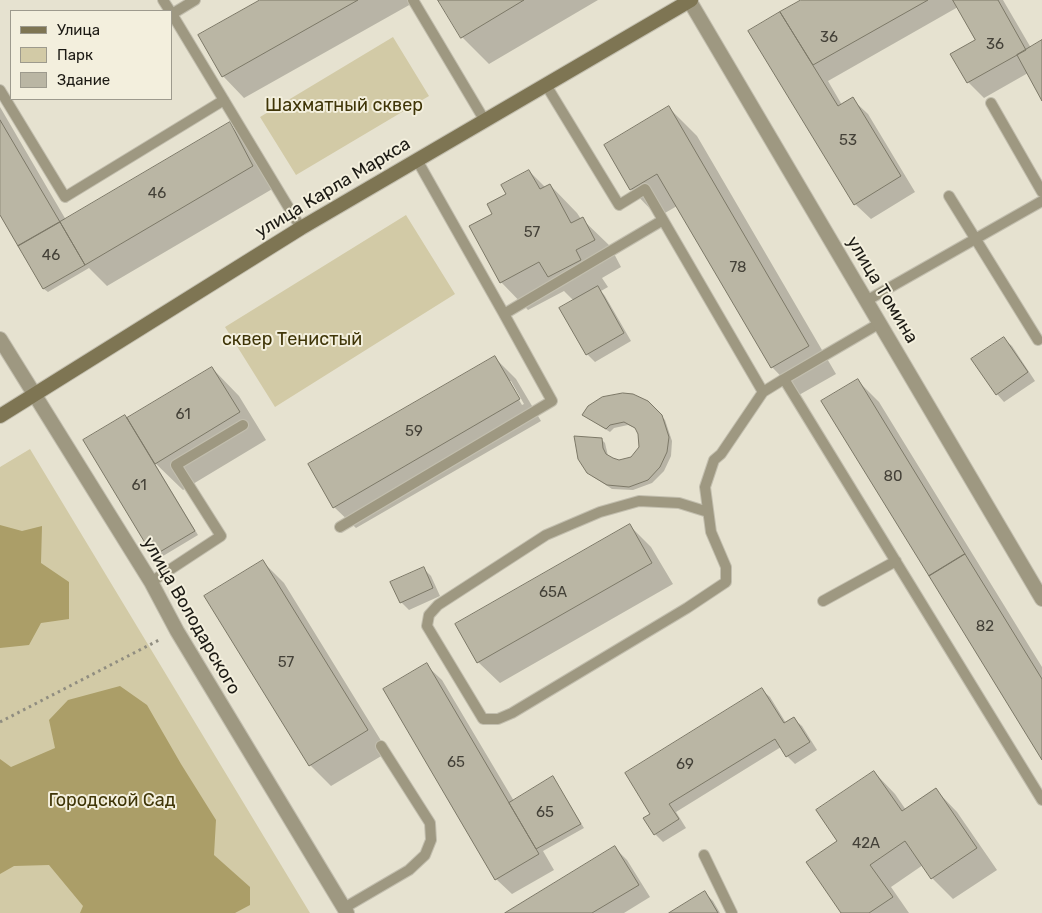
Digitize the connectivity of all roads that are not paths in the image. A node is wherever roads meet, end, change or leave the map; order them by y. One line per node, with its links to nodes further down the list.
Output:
1 (196, 0): 4 (lane)
2 (413, 0): 10 (lane)
3 (690, 0): 6 (main road, улица Карла Маркса); 18 (street, улица Томина)
4 (172, 12)
5 (172, 15): 8 (lane)
6 (546, 85): 10 (main road, улица Карла Маркса); 15 (lane)
7 (0, 90): 8 (lane)
8 (224, 100): 16 (lane)
9 (991, 104): 12 (lane)
10 (485, 121): 11 (main road, улица Карла Маркса)
11 (417, 160): 16 (main road, улица Карла Маркса); 19 (lane)
12 (1042, 192)
13 (950, 196): 17 (lane)
14 (1042, 201): 17 (lane)
15 (663, 220): 19 (lane); 24 (lane)
16 (301, 228): 25 (main road, улица Карла Маркса)
17 (974, 239): 18 (lane); 22 (lane)
18 (866, 301): 20 (street, улица Томина)
19 (504, 314): 29 (lane)
20 (880, 323): 23 (lane); 32 (street, улица Томина)
21 (0, 338): 25 (street, улица Володарского)
22 (1038, 340)
23 (784, 379): 24 (lane); 30 (lane)
24 (763, 392): 28 (lane)
25 (34, 396): 26 (main road, улица Карла Маркса); 31 (street, улица Володарского)
26 (0, 416)
27 (243, 425): 31 (lane)
28 (708, 512): 28 (lane)
29 (340, 527)
30 (896, 561): 33 (lane); 35 (lane)
31 (151, 582): 37 (street, улица Володарского)
32 (1042, 599)
33 (824, 601)
34 (381, 746): 37 (lane)
35 (1042, 800)
36 (704, 855): 38 (lane)
37 (346, 910)
38 (732, 913)

